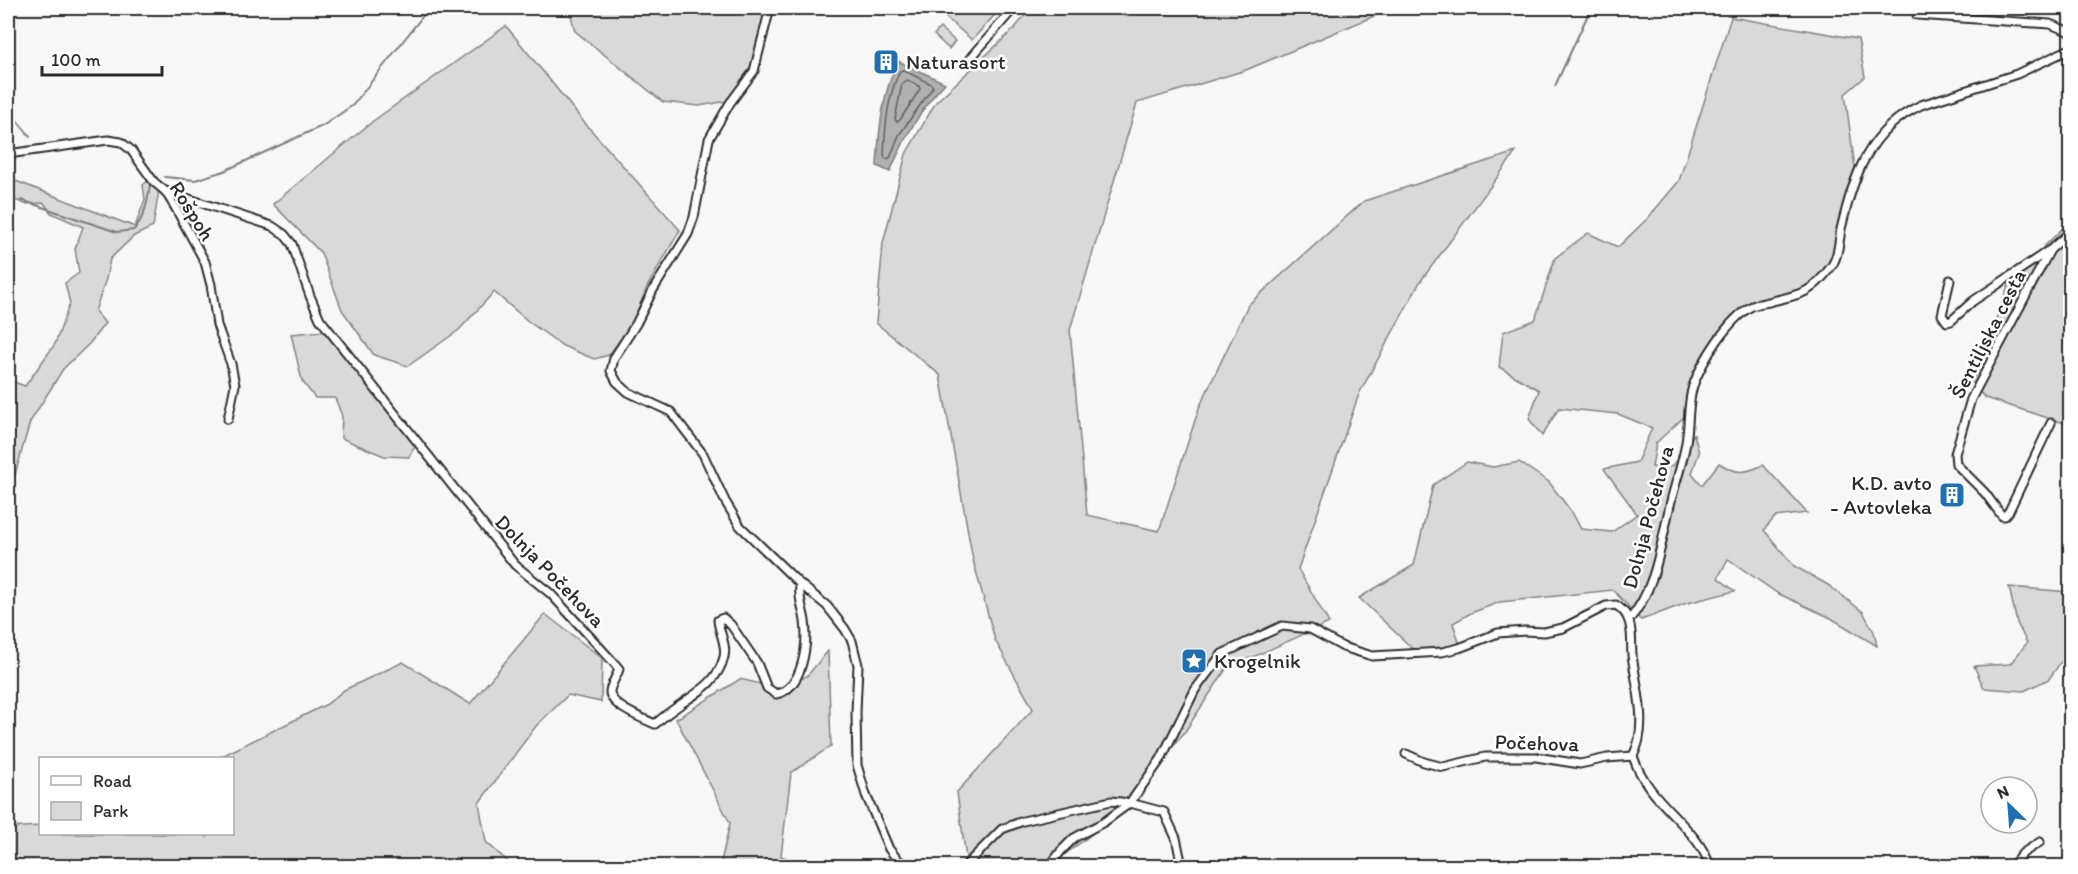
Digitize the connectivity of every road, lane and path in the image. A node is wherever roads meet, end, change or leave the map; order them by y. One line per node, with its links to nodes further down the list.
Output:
1 (770, 8): 14 (street)
2 (1014, 8): 6 (street)
3 (1917, 15): 4 (street)
4 (2070, 32)
5 (2070, 49): 15 (street, Dolnja Počehova)
6 (970, 59)
7 (8, 154): 8 (street, Rošpoh)
8 (165, 191): 12 (street, Rošpoh); 14 (street, Dolnja Počehova)
9 (2070, 232): 10 (street, Šentiljska cesta)
10 (2050, 250): 11 (street); 13 (street, Šentiljska cesta)
11 (1950, 280)
12 (228, 419)
13 (2051, 423)
14 (800, 584): 20 (street)
15 (1629, 620): 17 (street); 18 (street, Dolnja Počehova)
16 (1407, 754): 17 (street, Počehova)
17 (1633, 756): 24 (street)
18 (1130, 802): 21 (street); 22 (street); 23 (street)
19 (2040, 843): 25 (street)
20 (908, 867)
21 (965, 867)
22 (1050, 867)
23 (1182, 867)
24 (1710, 867)
25 (2012, 867)

